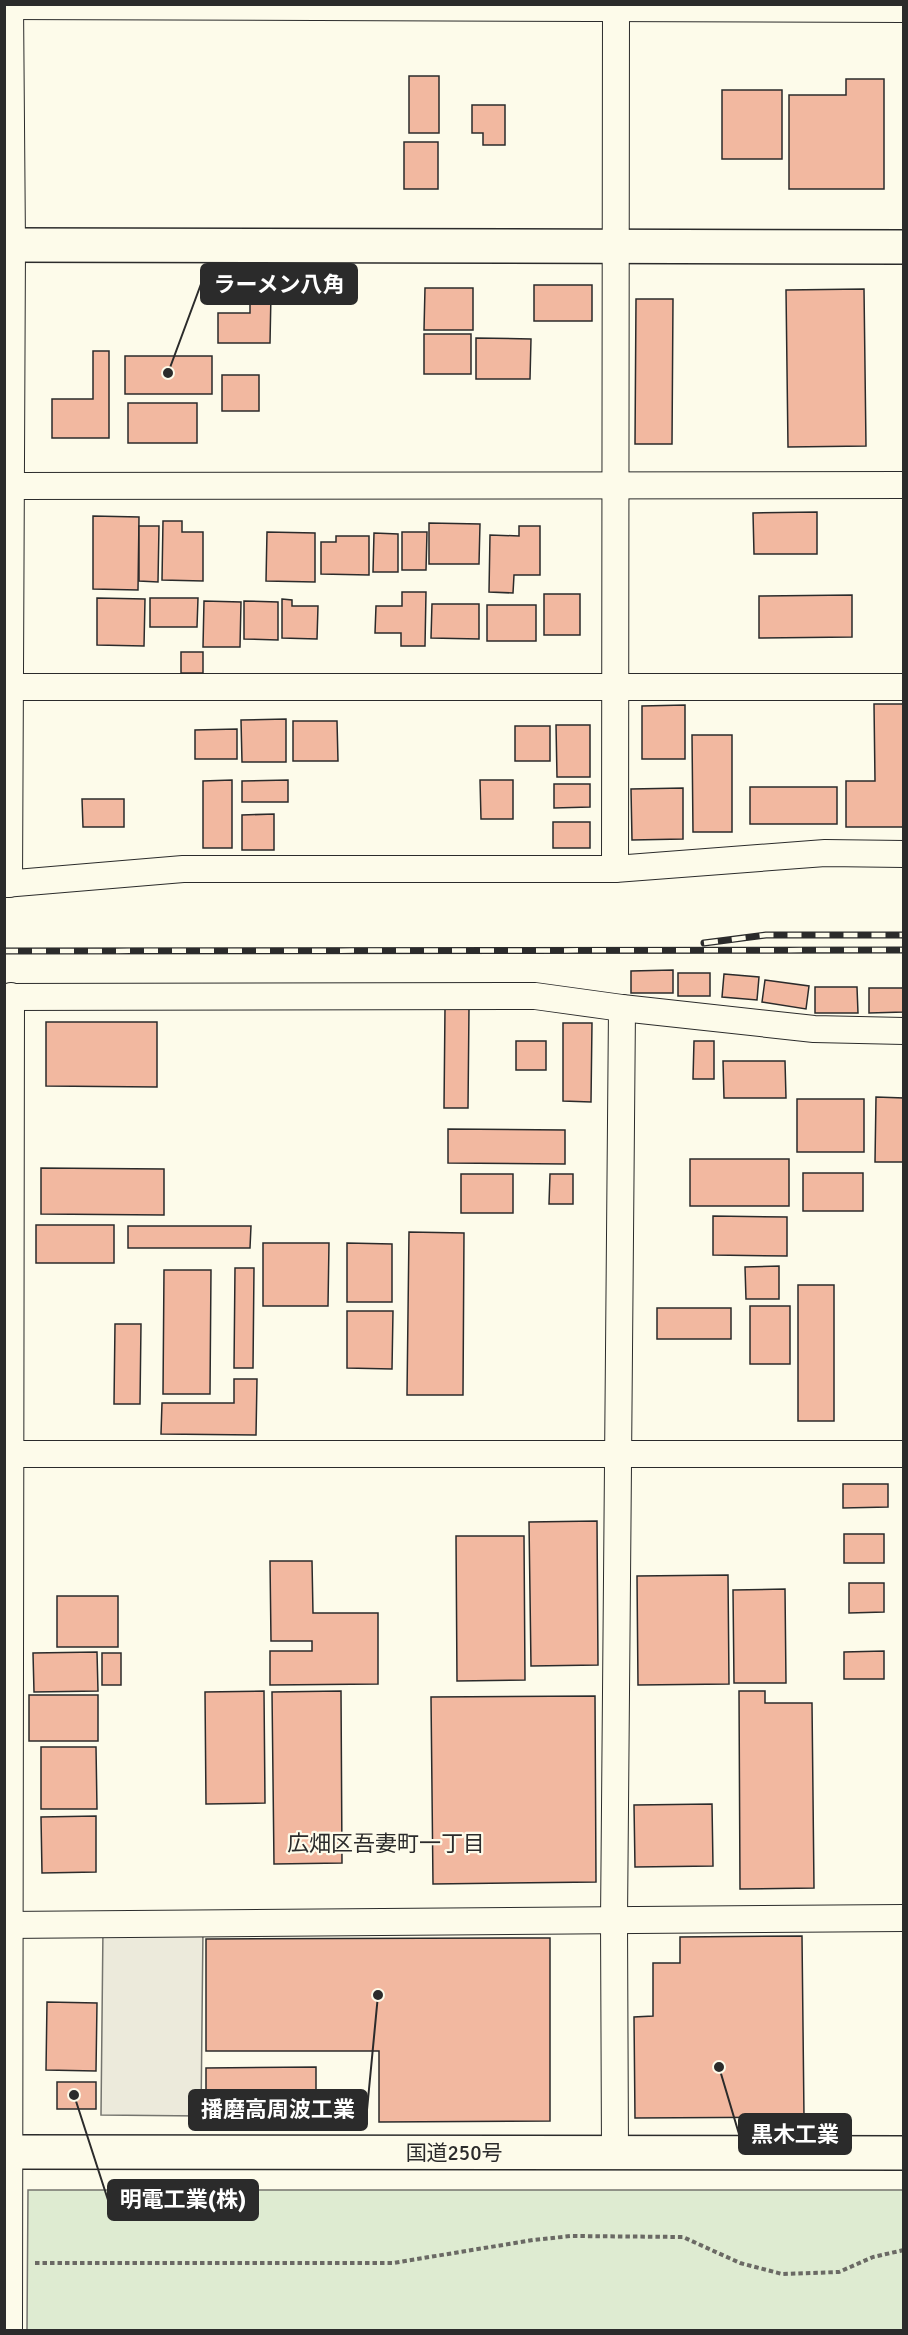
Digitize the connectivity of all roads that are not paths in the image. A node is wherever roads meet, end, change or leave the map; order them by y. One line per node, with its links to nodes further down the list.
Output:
1 (8, 6): 2 (street); 4 (street)
2 (616, 7): 3 (street); 5 (street)
3 (903, 9)
4 (8, 245): 5 (main road); 9 (street)
5 (616, 245): 6 (main road); 7 (street)
6 (903, 247)
7 (616, 485): 8 (street); 9 (street); 10 (street)
8 (903, 485)
9 (7, 486): 11 (street)
10 (616, 686): 11 (street); 12 (street); 14 (street)
11 (8, 687): 15 (street)
12 (903, 687)
13 (903, 854): 14 (street)
14 (615, 868): 15 (street)
15 (7, 884)
16 (8, 997): 17 (street); 19 (street)
17 (622, 1008): 18 (street); 21 (street)
18 (903, 1032)
19 (8, 1209): 20 (street)
20 (7, 1454): 21 (street); 25 (street)
21 (619, 1454): 22 (street); 24 (street)
22 (903, 1454)
23 (903, 1918): 24 (street)
24 (614, 1920): 25 (street); 27 (street)
25 (7, 1925): 26 (street)
26 (7, 2152): 27 (main road, 国道250号); 29 (street)
27 (615, 2153): 28 (main road, 国道250号)
28 (903, 2153)
29 (9, 2331)

